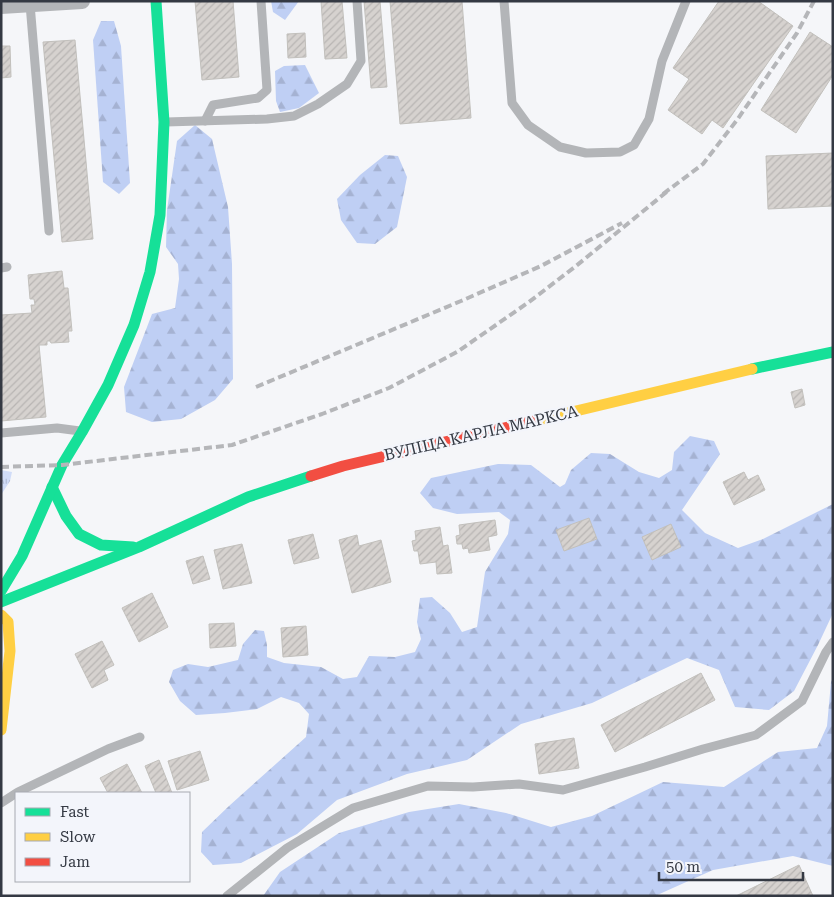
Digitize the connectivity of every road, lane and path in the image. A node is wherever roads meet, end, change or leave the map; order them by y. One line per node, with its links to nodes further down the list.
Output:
1 (82, 1): 7 (street)
2 (156, 1): 10 (main road)
3 (260, 1): 9 (lane)
4 (357, 1): 9 (lane)
5 (504, 1): 6 (lane)
6 (686, 1)
7 (30, 4): 8 (street); 11 (lane)
8 (1, 6)
9 (205, 121): 10 (lane)
10 (164, 122): 13 (main road)
11 (50, 231)
12 (833, 352): 16 (main road, ВУЛІЦА КАРЛА МАРКСА)
13 (82, 432): 14 (lane); 15 (main road)
14 (1, 433)
15 (52, 487): 16 (main road, ВУЛІЦА КАРЛА МАРКСА); 17 (main road)
16 (139, 547): 18 (main road, ВУЛІЦА КАРЛА МАРКСА)
17 (1, 591)
18 (1, 602)
19 (1, 615): 21 (main road)
20 (833, 642): 26 (lane)
21 (1, 730)
22 (140, 737): 23 (lane)
23 (18, 792)
24 (15, 794): 25 (lane)
25 (1, 803)
26 (227, 896)

